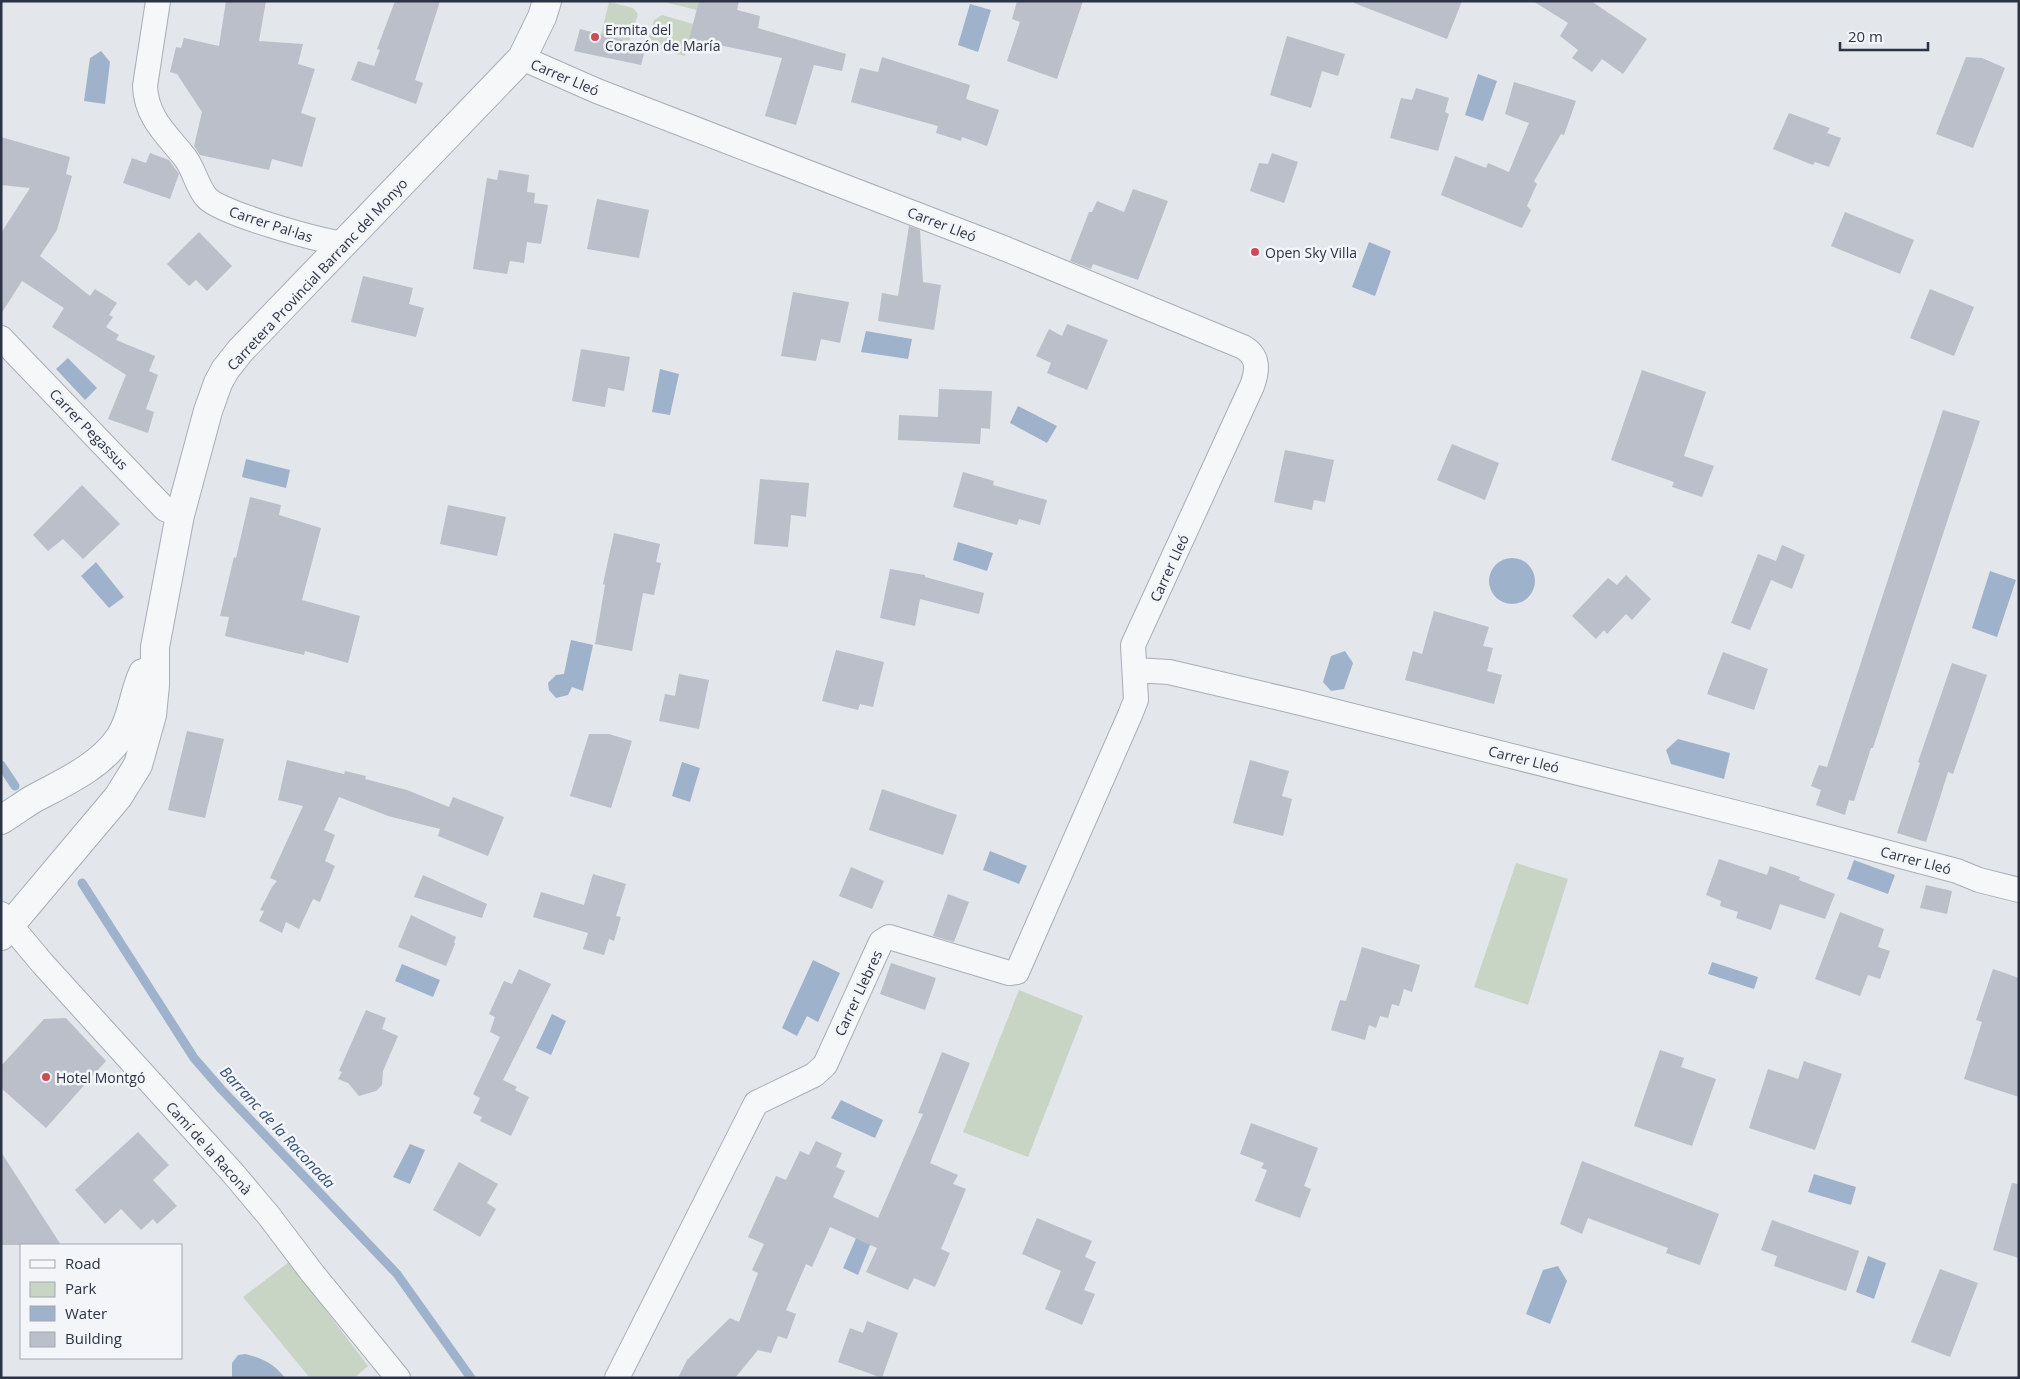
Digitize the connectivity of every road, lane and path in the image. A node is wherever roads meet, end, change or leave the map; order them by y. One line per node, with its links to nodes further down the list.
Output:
1 (158, 1): 4 (street, Carrer Pal·las)
2 (546, 1): 3 (street, Carretera Provincial Barranc del Monyo)
3 (522, 58): 4 (street, Carretera Provincial Barranc del Monyo); 8 (street, Carrer Lleó)
4 (345, 244): 6 (street, Carretera Provincial Barranc del Monyo)
5 (1, 338): 6 (street, Carrer Pegassus)
6 (180, 515): 7 (street, Carretera Provincial Barranc del Monyo)
7 (155, 646): 9 (street, Carretera Provincial Barranc del Monyo); 11 (street, Carretera Provincial Barranc del Monyo)
8 (1135, 670): 10 (street, Carrer Lleó); 13 (street, Carrer Llebres)
9 (1, 820)
10 (2019, 890)
11 (4, 925): 12 (street, Camí de la Raconà)
12 (398, 1378)
13 (617, 1378)

